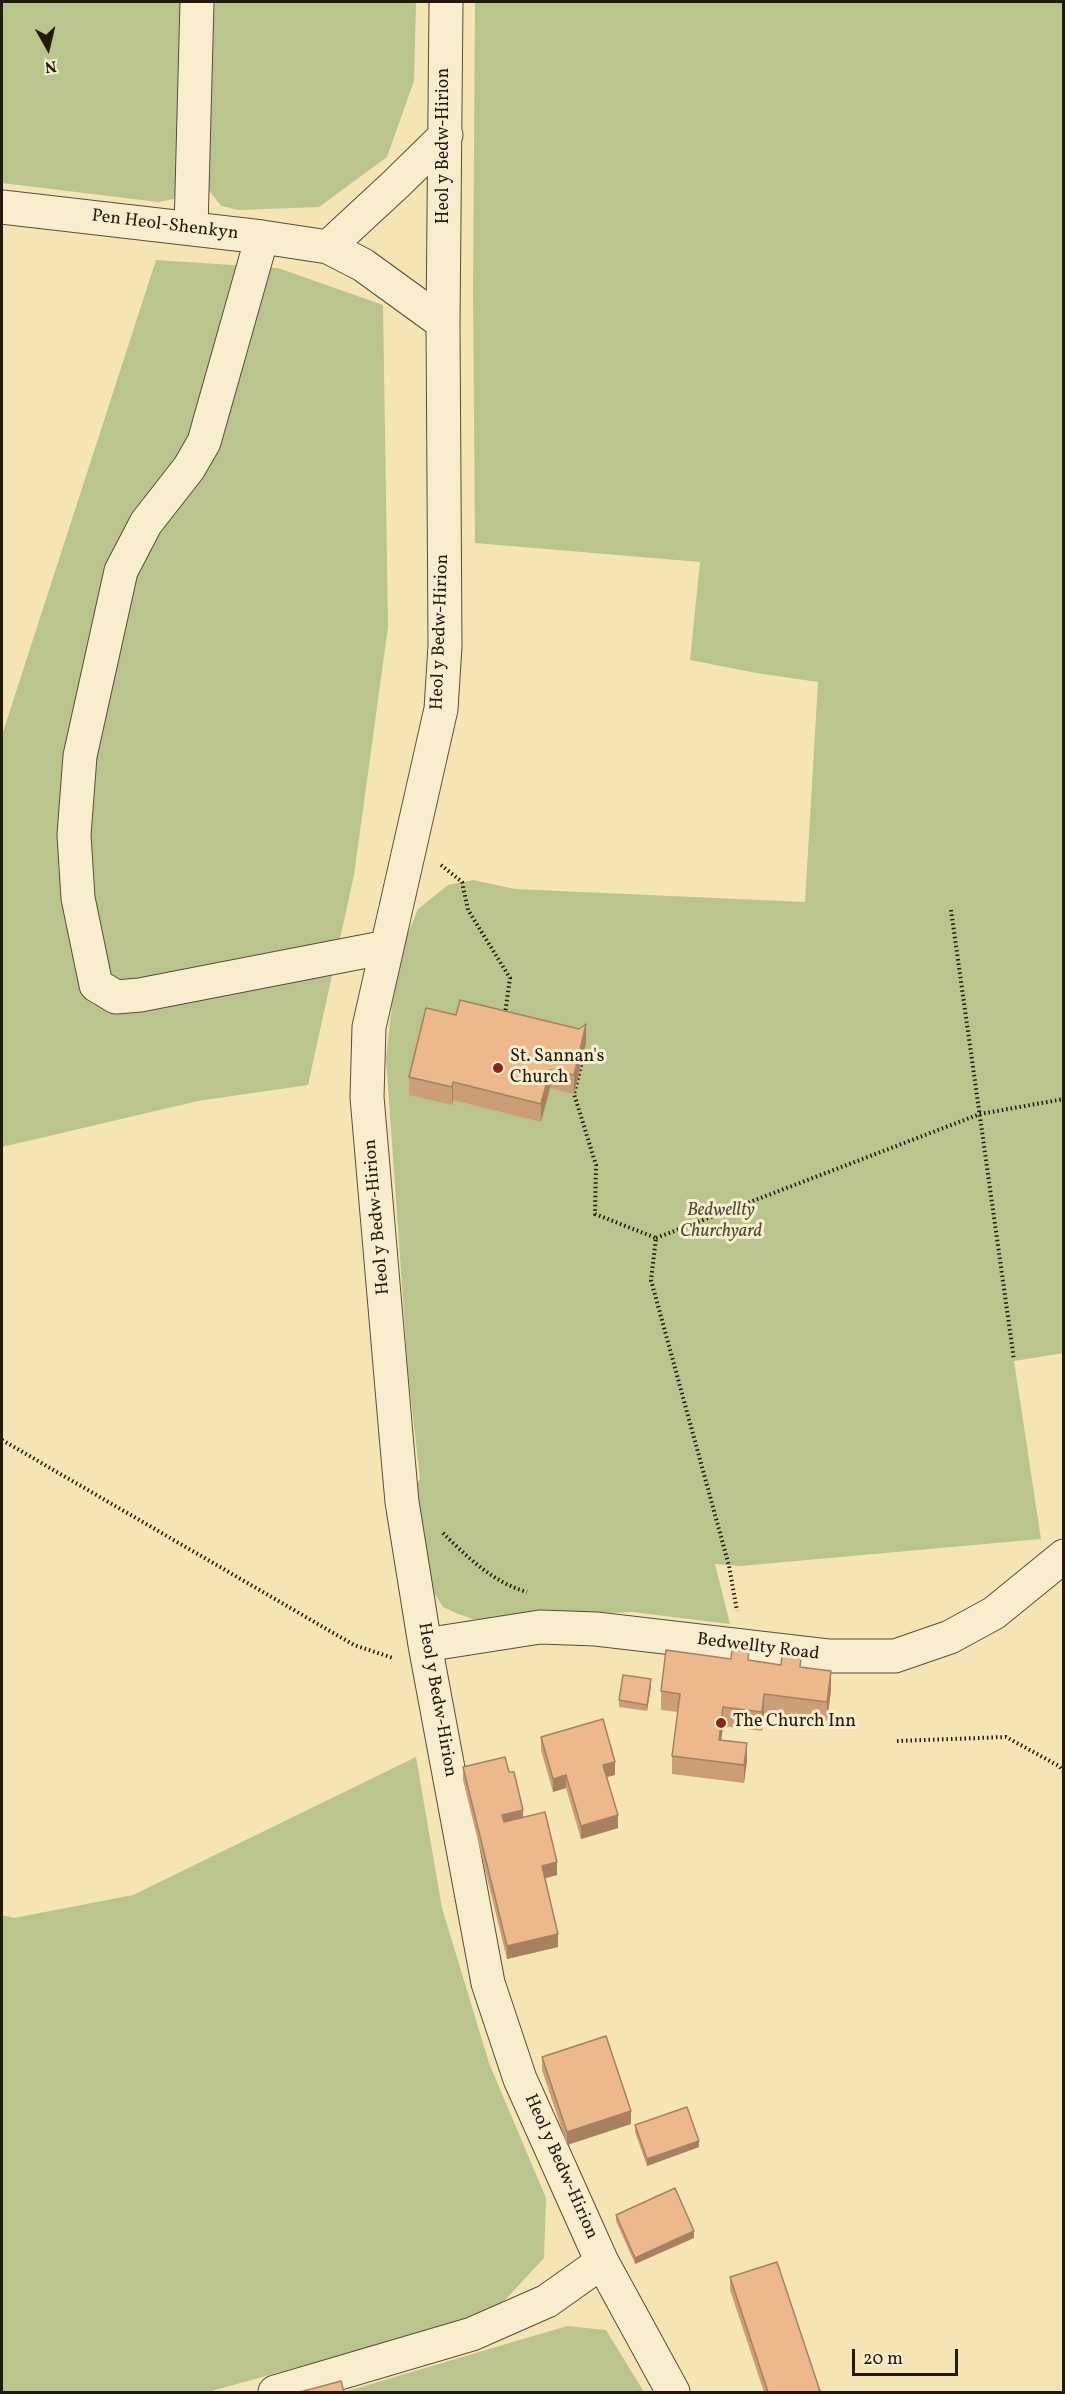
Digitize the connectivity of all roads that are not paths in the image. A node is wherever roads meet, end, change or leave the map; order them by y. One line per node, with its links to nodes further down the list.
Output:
1 (197, 2): 5 (street)
2 (446, 2): 3 (street, Heol y Bedw-Hirion)
3 (446, 135): 7 (street); 8 (street, Heol y Bedw-Hirion)
4 (2, 207): 5 (street, Pen Heol-Shenkyn)
5 (191, 229): 6 (street, Pen Heol-Shenkyn)
6 (262, 237): 7 (street, Pen Heol-Shenkyn); 9 (street)
7 (328, 247): 8 (street, Pen Heol-Shenkyn)
8 (443, 323): 9 (street, Heol y Bedw-Hirion)
9 (387, 947): 11 (street, Heol y Bedw-Hirion)
10 (1064, 1556): 11 (street, Bedwellty Road)
11 (426, 1650): 12 (street, Heol y Bedw-Hirion)
12 (602, 2262): 13 (street); 14 (street, Heol y Bedw-Hirion)
13 (275, 2392)
14 (673, 2392)

